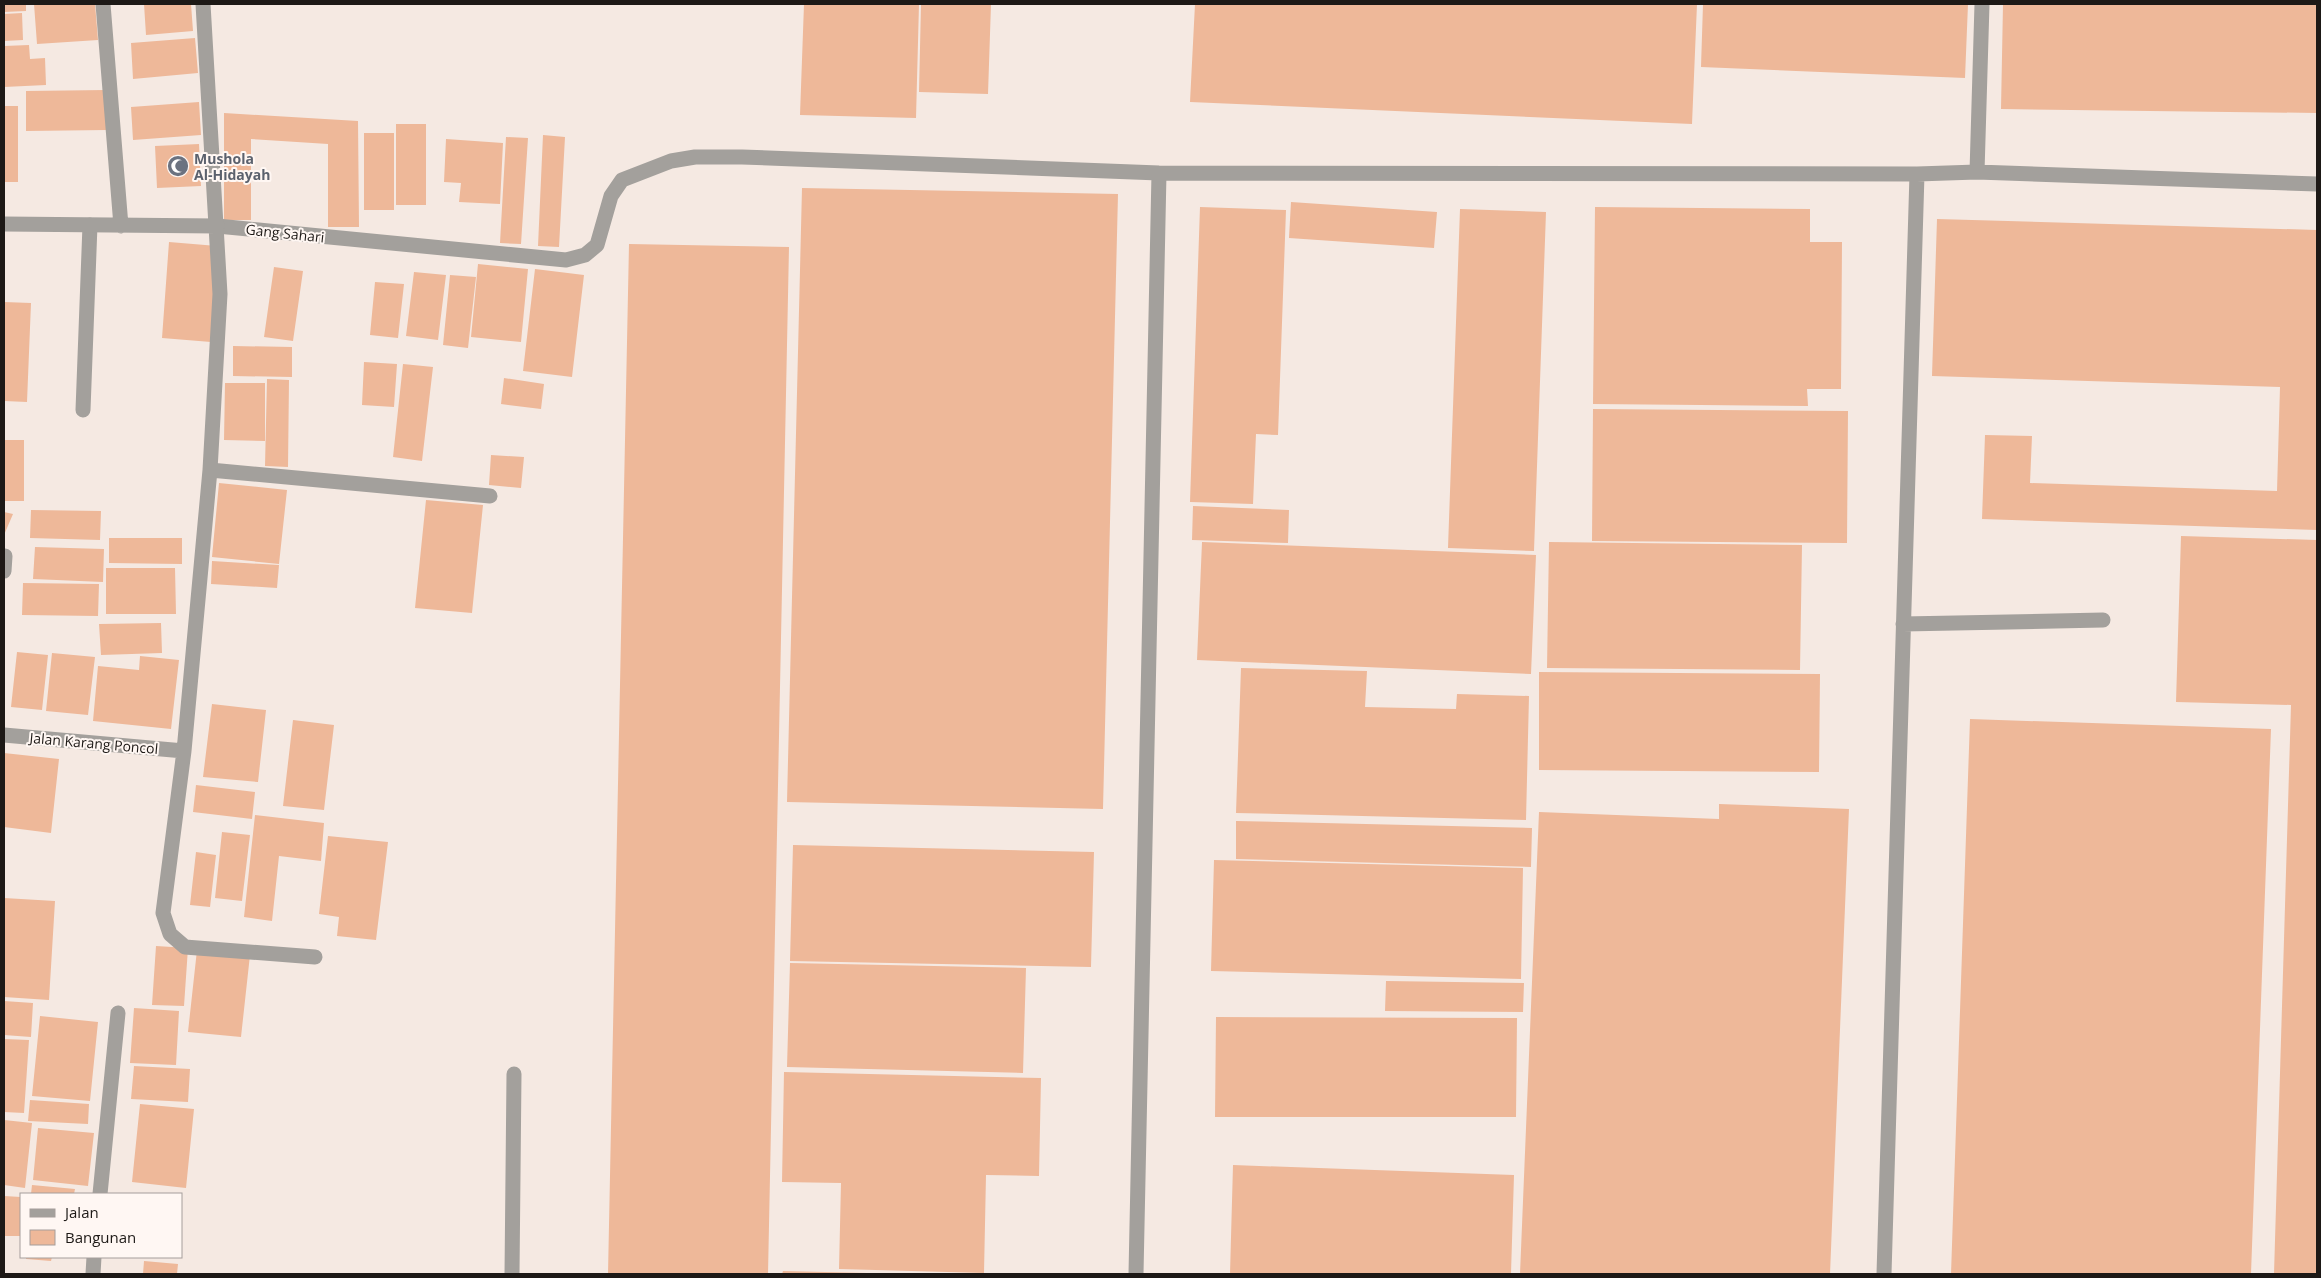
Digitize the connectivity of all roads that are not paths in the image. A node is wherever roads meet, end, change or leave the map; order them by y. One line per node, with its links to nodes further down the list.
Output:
1 (103, 4): 10 (street)
2 (203, 4): 11 (street)
3 (1982, 4): 4 (street)
4 (1977, 172): 6 (street); 7 (street)
5 (1159, 173): 6 (street); 11 (street, Gang Sahari); 26 (street)
6 (1917, 174): 16 (street)
7 (2317, 184)
8 (4, 224): 9 (street, Gang Sahari)
9 (90, 225): 10 (street, Gang Sahari); 12 (street)
10 (120, 226): 11 (street, Gang Sahari)
11 (217, 226): 13 (street)
12 (83, 410)
13 (210, 470): 14 (street); 18 (street)
14 (490, 496)
15 (2103, 620): 16 (street)
16 (1903, 624): 27 (street)
17 (4, 735): 18 (street, Jalan Karang Poncol)
18 (184, 752): 19 (street)
19 (315, 957)
20 (118, 1012): 22 (street)
21 (514, 1074): 25 (street)
22 (100, 1193)
23 (94, 1258): 24 (street)
24 (93, 1274)
25 (512, 1274)
26 (1136, 1274)
27 (1884, 1274)

